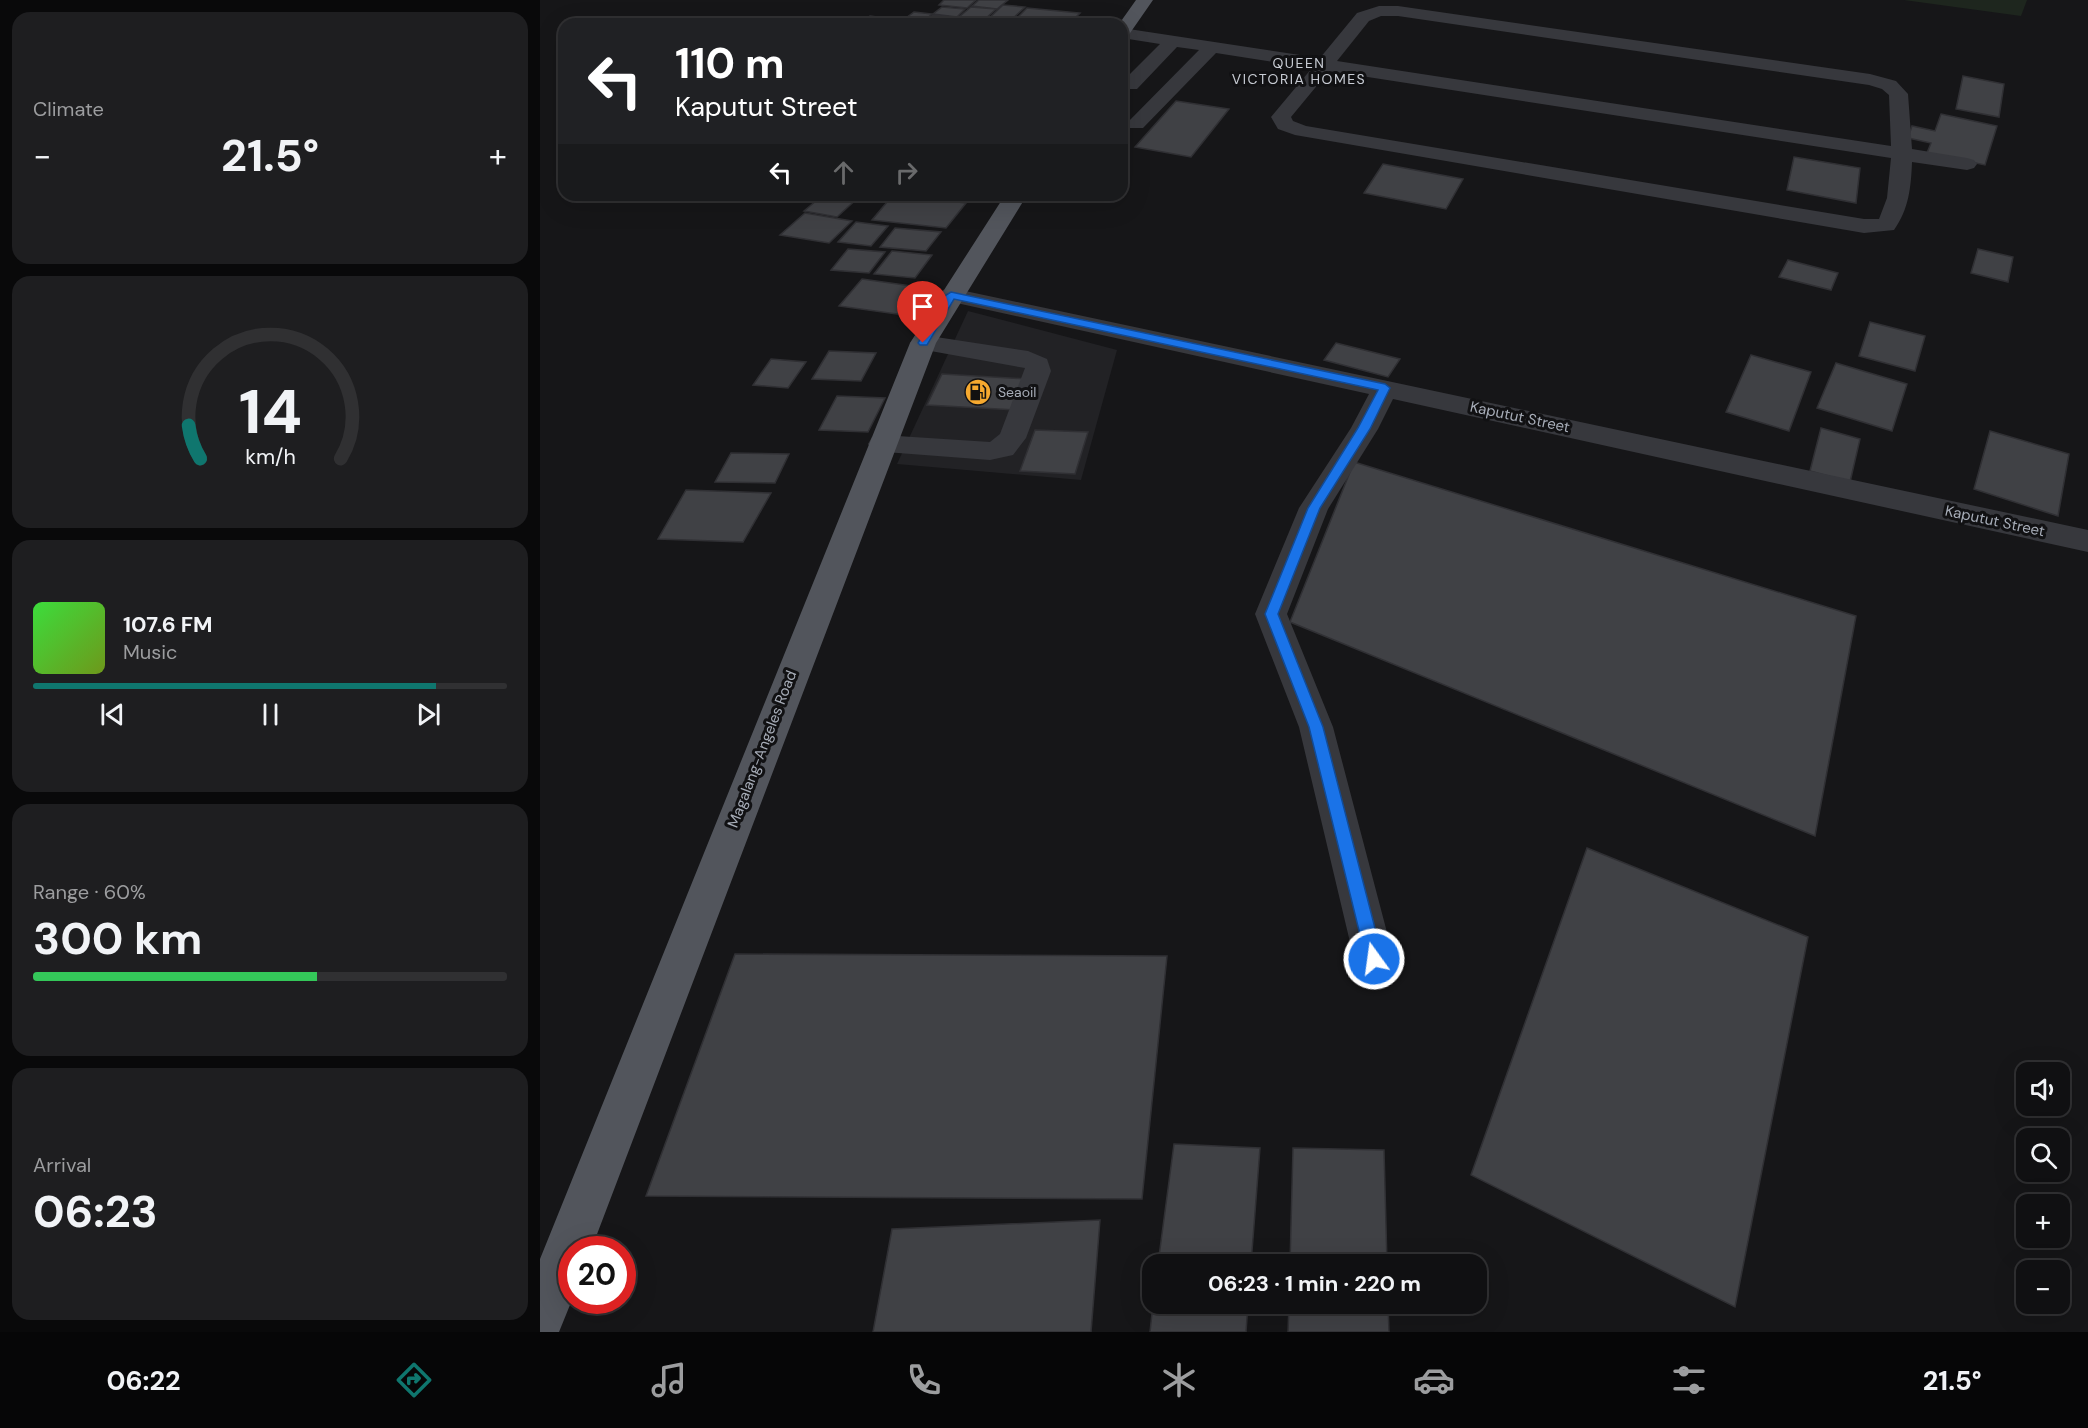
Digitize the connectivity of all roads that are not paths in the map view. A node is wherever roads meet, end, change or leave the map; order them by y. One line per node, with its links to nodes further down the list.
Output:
1 (1145, 0): 2 (main road)
2 (1128, 24)
3 (1128, 34): 4 (street)
4 (1173, 41): 5 (street); 7 (street)
5 (1211, 48): 6 (street); 8 (street)
6 (1326, 65): 9 (street); 9 (street); 9 (street)
7 (1130, 85)
8 (1136, 124)
9 (1903, 154): 10 (street)
10 (1967, 164)
11 (1012, 201): 12 (main road, Magalang-Angeles Road)
12 (951, 295): 13 (main road, Magalang-Angeles Road); 14 (street, Kaputut Street)
13 (923, 343): 15 (main road, Magalang-Angeles Road); 15 (street)
14 (1385, 388): 16 (street, Kaputut Street); 17 (street)
15 (882, 444): 18 (main road, Magalang-Angeles Road)
16 (2088, 541)
17 (1374, 959)
18 (540, 1319)

